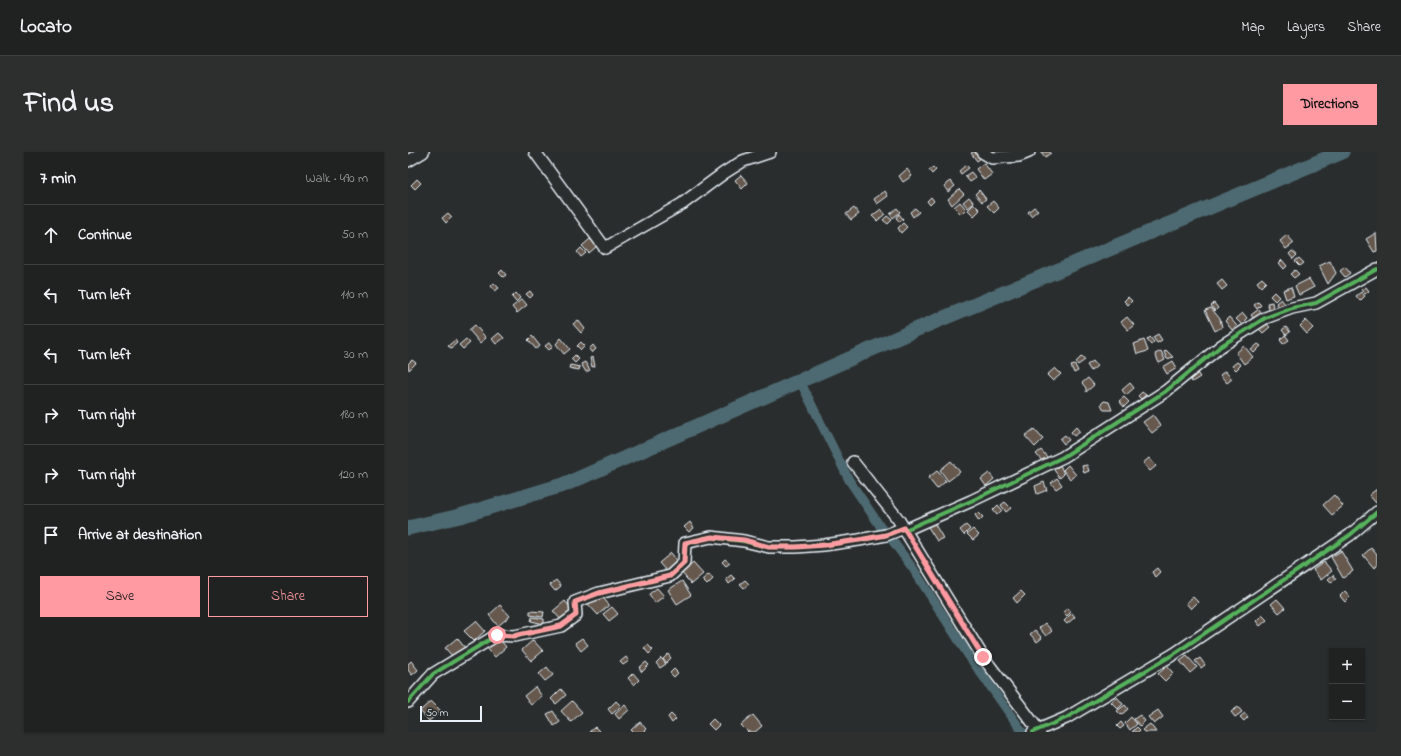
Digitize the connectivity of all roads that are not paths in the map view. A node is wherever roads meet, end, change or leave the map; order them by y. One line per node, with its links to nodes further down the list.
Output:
1 (423, 152): 6 (street)
2 (535, 152): 3 (street)
3 (770, 152)
4 (982, 152): 5 (street)
5 (1029, 152)
6 (408, 161)
7 (1377, 270): 10 (street)
8 (852, 462): 10 (street)
9 (1377, 512): 12 (street)
10 (904, 529): 11 (street); 12 (street)
11 (408, 702)
12 (1037, 731)

